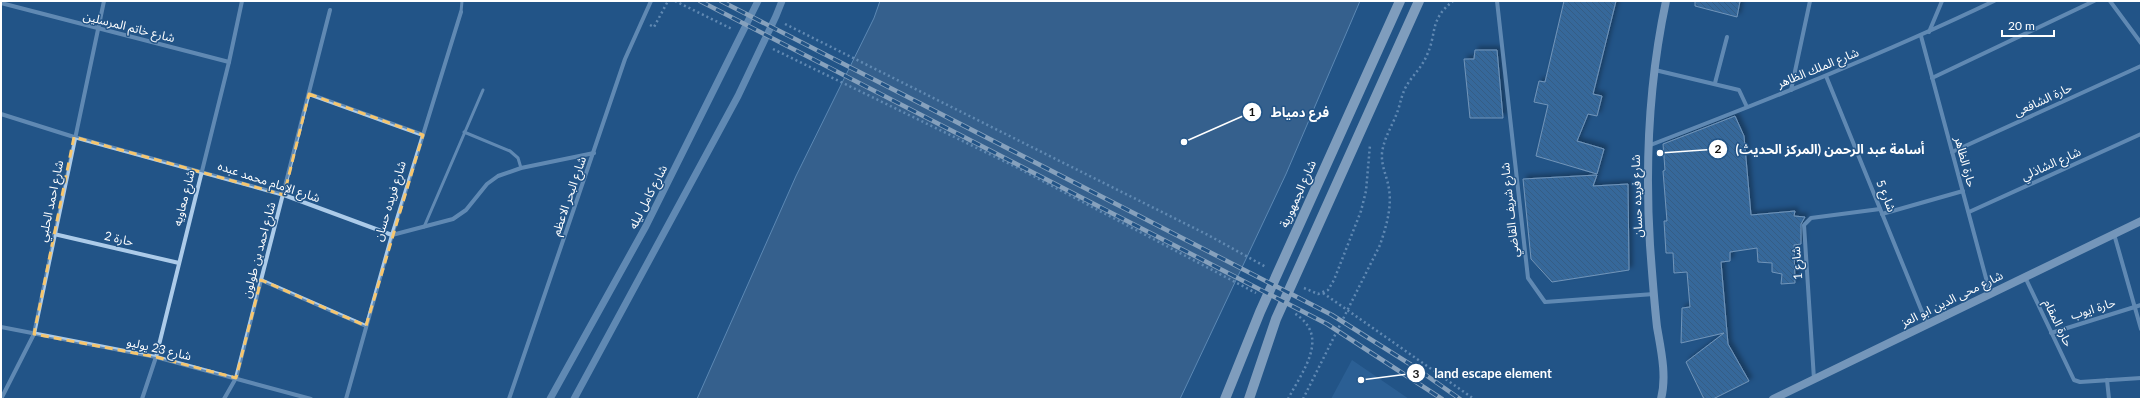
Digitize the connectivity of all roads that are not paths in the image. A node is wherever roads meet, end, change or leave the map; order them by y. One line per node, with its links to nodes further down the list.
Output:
1 (104, 1): 19 (street, شارع احمد الحلبي)
2 (242, 1): 24 (street, شارع معاويه)
3 (462, 1): 18 (lane)
4 (651, 1): 41 (street, شارع البحر الاعظم)
5 (758, 1): 79 (street, شارع كامل ليله)
6 (782, 1): 80 (street)
7 (1400, 1): 81 (main road, شارع الجمهورية)
8 (1419, 1): 82 (main road)
9 (1497, 1): 57 (street, شارع شريف القاضي)
10 (1666, 1): 26 (main road, شارع فريده حسان)
11 (1810, 1): 31 (street)
12 (1942, 1): 20 (street)
13 (1994, 1): 20 (street, شارع الملك الظاهر)
14 (2094, 1): 28 (street)
15 (2110, 1): 23 (street)
16 (1, 4): 19 (street, شارع خاتم المرسلين)
17 (330, 10): 32 (street, شارع احمد بن طولون)
18 (461, 12): 37 (street, شارع فريده حسان)
19 (98, 30): 24 (street, شارع خاتم المرسلين); 38 (street, شارع احمد الحلبي)
20 (1929, 32): 21 (street, شارع الملك الظاهر)
21 (1921, 36): 27 (street, شارع الملك الظاهر); 28 (street, حارة الظاهر)
22 (1727, 38): 29 (street)
23 (2141, 43)
24 (229, 62): 43 (street, شارع معاويه)
25 (2141, 66): 40 (street, حارة الشافعى)
26 (1655, 70): 29 (street); 39 (main road, شارع فريده حسان)
27 (1826, 76): 31 (street, شارع الملك الظاهر); 46 (street, شارع 5)
28 (1932, 78): 40 (street, حارة الظاهر)
29 (1715, 83): 33 (street)
30 (482, 90): 35 (lane)
31 (1791, 90): 33 (street, شارع الملك الظاهر)
32 (309, 94): 37 (street); 45 (street, شارع احمد بن طولون)
33 (1747, 107): 39 (street, شارع الملك الظاهر)
34 (1, 114): 38 (street, شارع الإمام محمد عبده)
35 (464, 132): 42 (lane); 50 (lane)
36 (2141, 134): 47 (street, شارع الشاذلي)
37 (423, 135): 53 (street, شارع فريده حسان)
38 (74, 137): 43 (street, شارع الإمام محمد عبده); 51 (street, شارع احمد الحلبي)
39 (1647, 146): 57 (main road, شارع فريده حسان)
40 (1952, 152): 44 (street, حارة الظاهر)
41 (594, 153): 42 (street); 78 (street, شارع البحر الاعظم)
42 (520, 168): 50 (street)
43 (201, 171): 45 (street, شارع الإمام محمد عبده); 54 (street, شارع معاويه)
44 (1963, 191): 47 (street, حارة الظاهر); 48 (street)
45 (284, 195): 53 (street, شارع الإمام محمد عبده); 56 (street, شارع احمد بن طولون)
46 (1880, 209): 48 (street, شارع 5); 70 (street, شارع 1)
47 (1968, 212): 58 (street, حارة الظاهر)
48 (1882, 214): 61 (street, شارع 5)
49 (2141, 221): 52 (main road, شارع محى الدين ابو العز)
50 (424, 227): 53 (street)
51 (54, 234): 54 (street, حارة 2); 66 (street, شارع احمد الحلبي)
52 (2114, 234): 55 (main road, شارع محى الدين ابو العز); 60 (street)
53 (392, 235): 62 (street, شارع فريده حسان)
54 (179, 263): 67 (street, شارع معاويه)
55 (2025, 277): 58 (main road, شارع محى الدين ابو العز); 65 (street, حارة المقام)
56 (261, 280): 62 (street); 68 (street, شارع احمد بن طولون)
57 (1655, 294): 72 (main road, شارع فريده حسان)
58 (1990, 294): 61 (main road, شارع محى الدين ابو العز)
59 (2141, 306): 60 (street, حارة ايوب)
60 (2135, 307): 64 (street); 65 (street, حارة ايوب)
61 (1927, 324): 70 (main road, شارع محى الدين ابو العز)
62 (366, 326): 77 (street, شارع فريده حسان)
63 (1, 327): 66 (street, شارع 23 يوليو)
64 (2141, 329)
65 (2051, 333): 71 (street, حارة المقام)
66 (34, 334): 67 (street, شارع 23 يوليو); 73 (street, شارع احمد الحلبي)
67 (156, 358): 68 (street, شارع 23 يوليو); 74 (street, شارع معاويه)
68 (236, 378): 75 (street, شارع احمد بن طولون); 76 (street, شارع 23 يوليو)
69 (2141, 378): 71 (street)
70 (1814, 379): 85 (main road, شارع محى الدين ابو العز)
71 (2107, 380): 86 (street)
72 (1663, 390): 83 (main road); 84 (main road)
73 (1, 399)
74 (142, 399)
75 (224, 399)
76 (311, 399)
77 (346, 399)
78 (509, 399)
79 (550, 399)
80 (574, 399)
81 (1225, 399)
82 (1249, 399)
83 (1660, 399)
84 (1668, 399)
85 (1773, 399)
86 (2109, 399)

